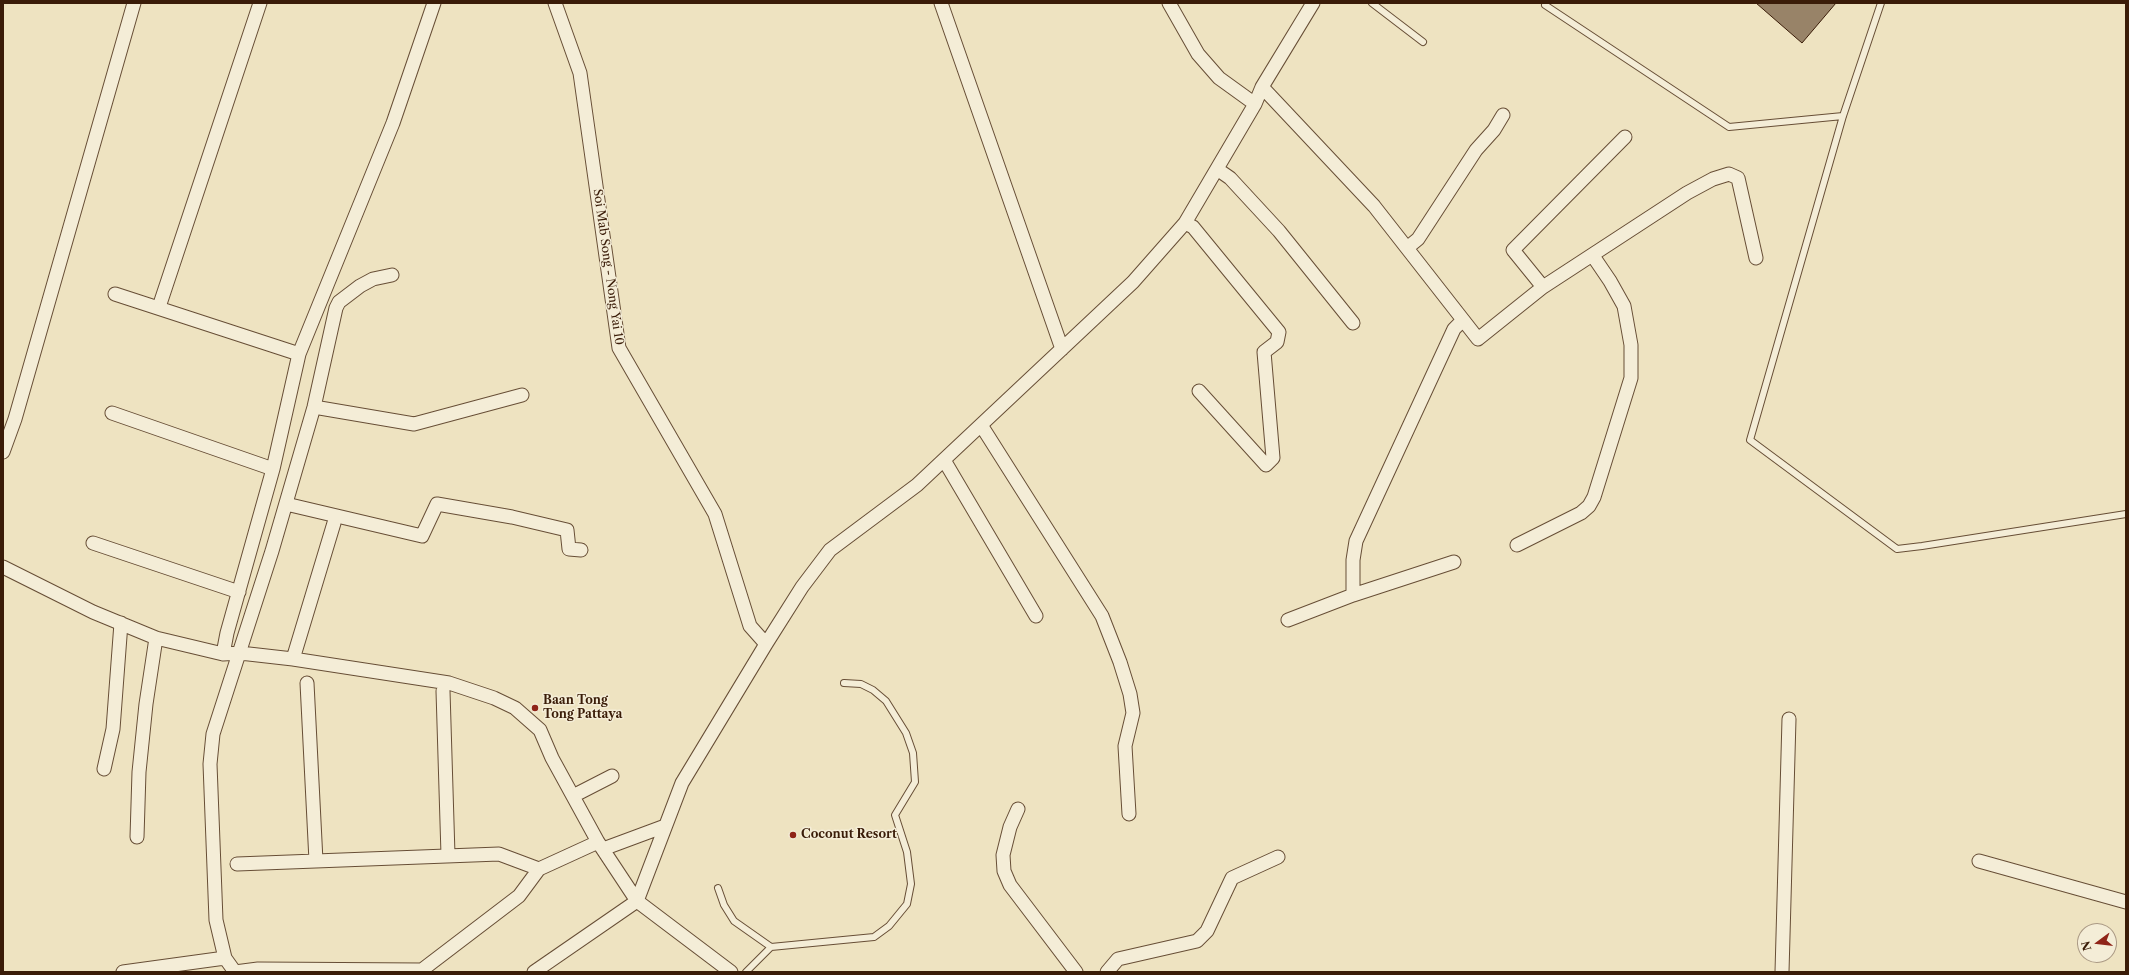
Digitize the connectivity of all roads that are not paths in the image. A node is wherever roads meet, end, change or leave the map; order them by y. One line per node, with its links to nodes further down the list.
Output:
1 (134, 3): 35 (street)
2 (260, 3): 25 (street)
3 (434, 3): 29 (street)
4 (555, 3): 52 (street, Soi Mab Song - Nong Yai 10)
5 (941, 3): 28 (street)
6 (1169, 3): 13 (street)
7 (1313, 3): 12 (street)
8 (1372, 3): 11 (lane)
9 (1546, 3): 15 (lane)
10 (1881, 3): 15 (lane)
11 (1423, 42)
12 (1262, 88): 13 (street); 19 (street)
13 (1255, 104): 17 (street)
14 (1502, 115): 19 (street)
15 (1843, 116): 39 (lane)
16 (1625, 137): 23 (street)
17 (1217, 169): 18 (street); 27 (street)
18 (1185, 223): 28 (street); 30 (street)
19 (1408, 248): 26 (street)
20 (1593, 256): 21 (street); 23 (street); 42 (street)
21 (1756, 258)
22 (392, 275): 32 (street)
23 (1543, 287): 26 (street)
24 (115, 294): 25 (street)
25 (159, 307): 29 (street)
26 (1463, 320): 47 (street)
27 (1353, 323)
28 (1062, 349): 34 (street)
29 (299, 354): 37 (street)
30 (1199, 391)
31 (522, 395): 32 (street)
32 (314, 407): 38 (street)
33 (112, 413): 37 (street)
34 (981, 425): 36 (street); 64 (street)
35 (3, 452)
36 (944, 460): 48 (street); 52 (street)
37 (273, 469): 46 (street)
38 (286, 504): 43 (street); 53 (street)
39 (2126, 514)
40 (334, 523): 55 (street)
41 (93, 543): 46 (street)
42 (1517, 545)
43 (581, 550)
44 (1454, 562): 47 (street)
45 (3, 567): 50 (street)
46 (239, 592): 54 (street)
47 (1353, 595): 49 (street)
48 (1036, 616)
49 (1288, 620)
50 (121, 623): 51 (street); 60 (street)
51 (156, 638): 54 (street); 66 (street)
52 (766, 644): 65 (street)
53 (240, 653): 54 (street); 55 (street); 78 (street)
54 (223, 654)
55 (293, 659): 62 (street)
56 (308, 683): 71 (street)
57 (844, 683): 77 (lane)
58 (443, 691): 68 (street)
59 (1790, 719): 86 (street)
60 (104, 769)
61 (612, 776): 62 (street)
62 (573, 796): 67 (street)
63 (1018, 808): 84 (street)
64 (1129, 814)
65 (665, 826): 67 (street); 75 (street)
66 (137, 837)
67 (600, 846): 73 (street); 75 (street)
68 (448, 855): 71 (street); 73 (street)
69 (1278, 856): 85 (street)
70 (1979, 861): 76 (street)
71 (316, 862): 72 (street)
72 (237, 864)
73 (539, 869): 80 (street)
74 (718, 888): 77 (lane)
75 (637, 901): 81 (street); 82 (street)
76 (2126, 902)
77 (771, 947): 83 (lane)
78 (225, 958): 79 (street); 80 (street)
79 (123, 972)
80 (235, 972)
81 (534, 972)
82 (731, 972)
83 (746, 972)
84 (1076, 972)
85 (1107, 972)
86 (1782, 972)

